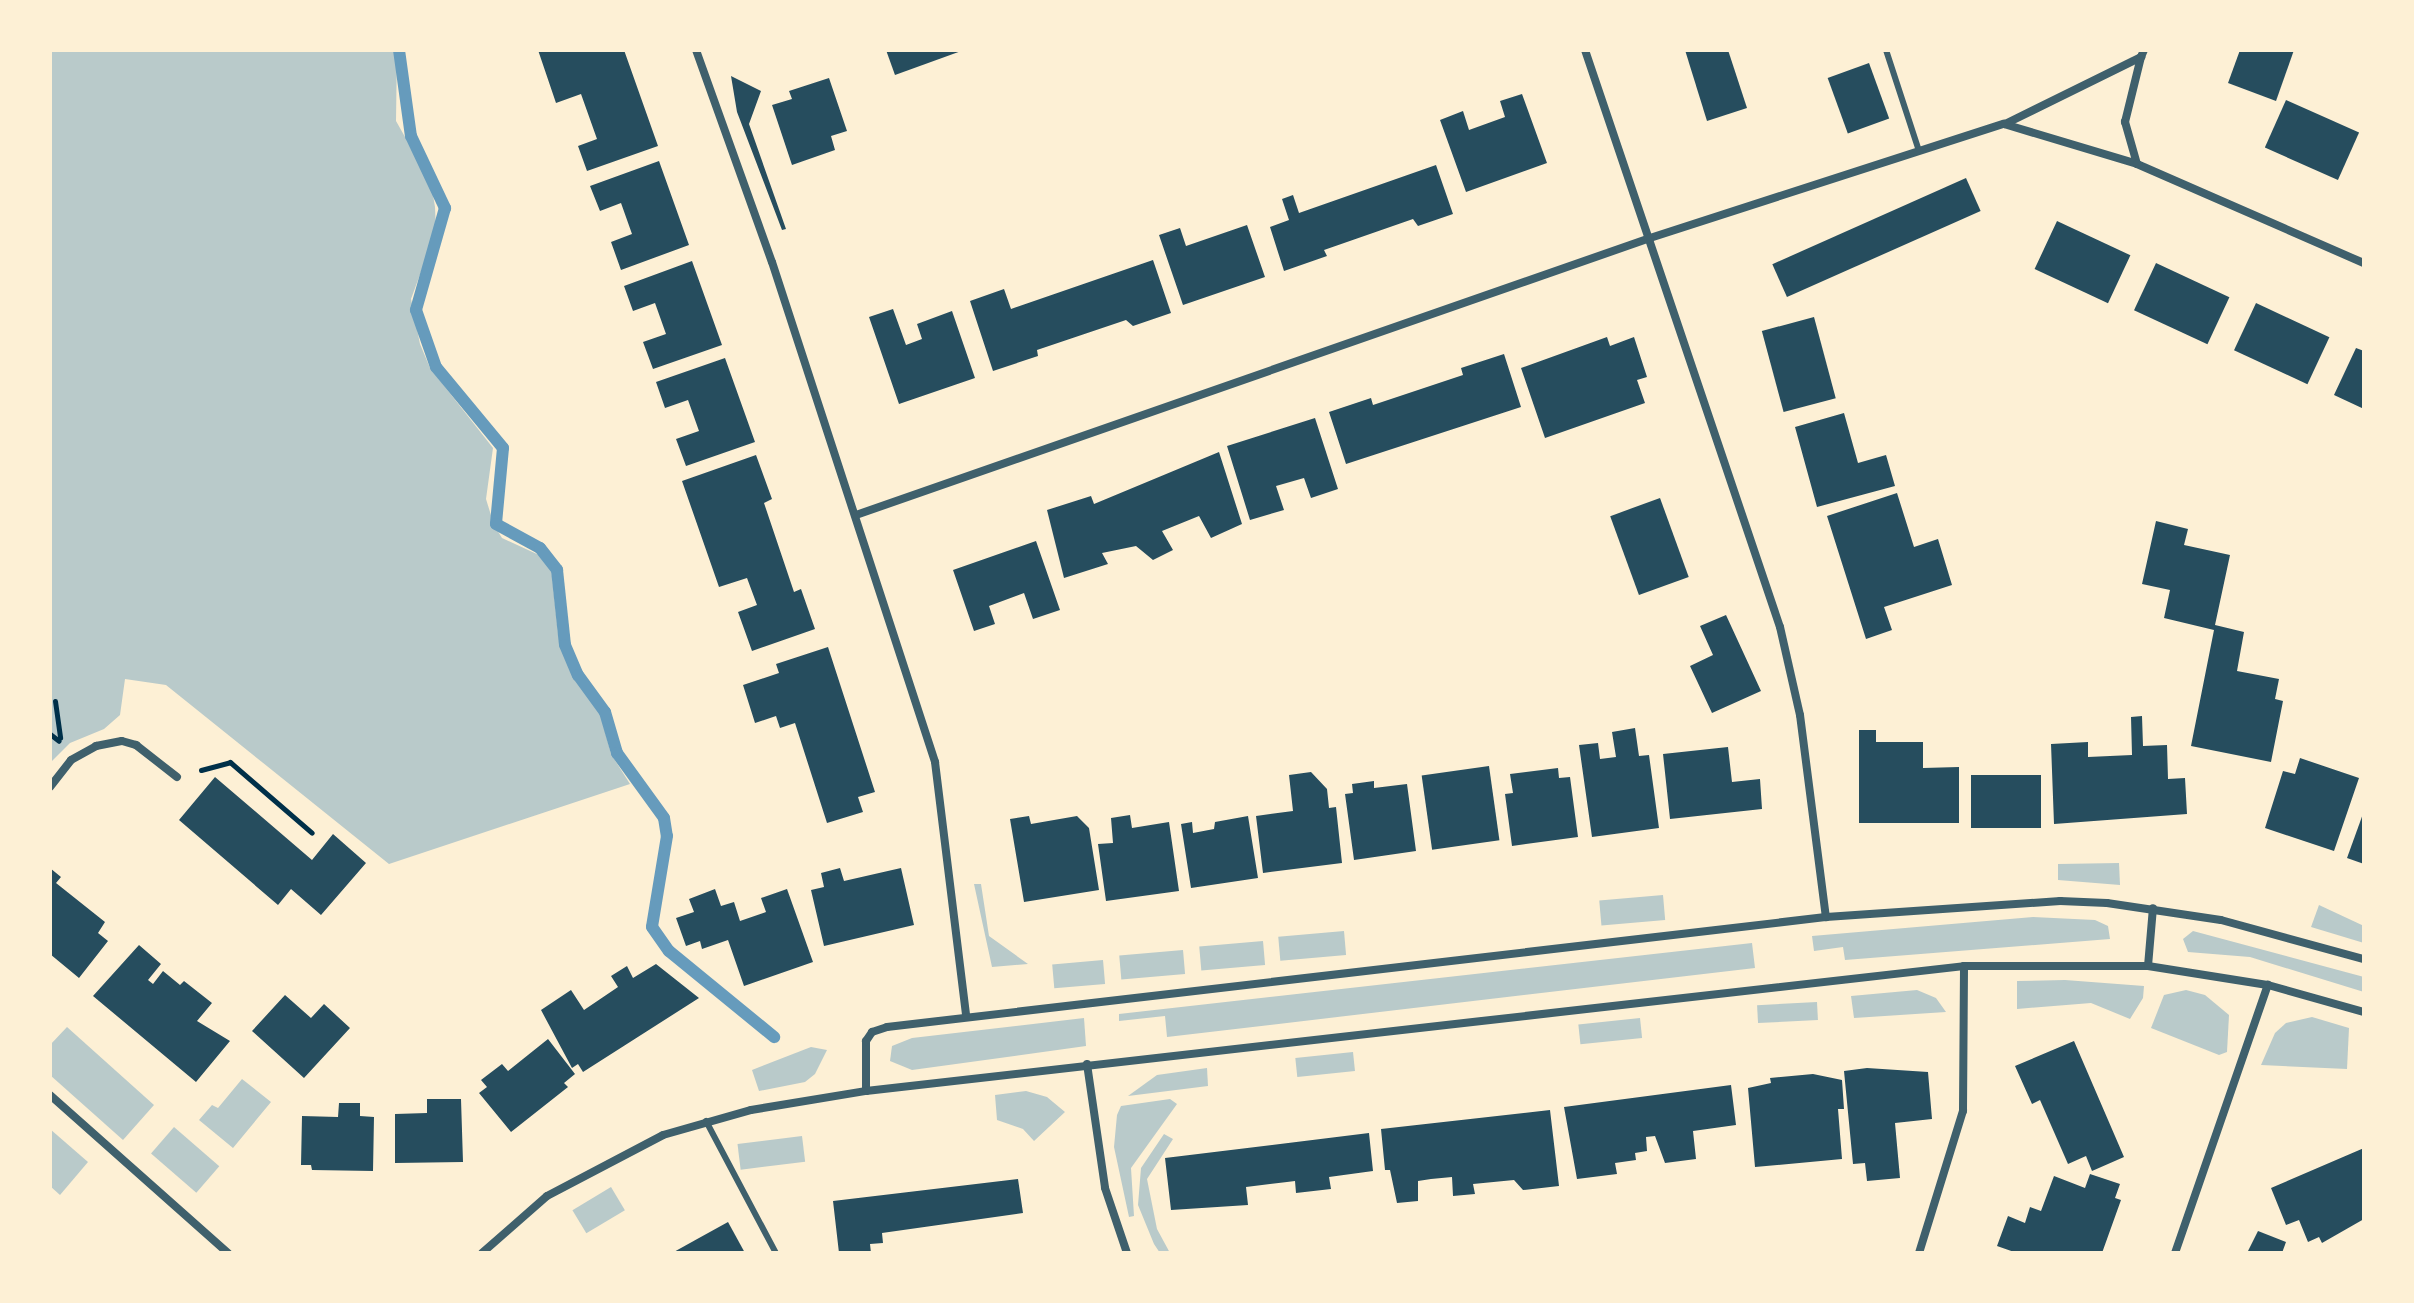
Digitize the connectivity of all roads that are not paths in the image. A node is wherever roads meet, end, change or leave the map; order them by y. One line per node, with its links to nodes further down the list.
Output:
1 (696, 50): 10 (street)
2 (1585, 50): 8 (street)
3 (1886, 50): 6 (lane)
4 (2143, 53): 5 (street); 7 (street)
5 (2004, 124): 6 (street); 7 (street)
6 (1919, 151): 8 (street)
7 (2137, 164): 9 (street)
8 (1650, 238): 10 (street); 14 (street)
9 (2364, 263)
10 (856, 515): 20 (street)
11 (177, 777): 12 (street)
12 (50, 787)
13 (2153, 908): 14 (street); 15 (street); 17 (street)
14 (1826, 917): 20 (street)
15 (2364, 959)
16 (1964, 966): 17 (street); 21 (street); 29 (street)
17 (2148, 966): 18 (street)
18 (2268, 985): 19 (street); 30 (street)
19 (2364, 1012)
20 (966, 1016): 22 (street)
21 (1087, 1064): 22 (street); 28 (street)
22 (866, 1091): 24 (street)
23 (50, 1095): 25 (street)
24 (706, 1121): 26 (street); 27 (lane)
25 (228, 1253)
26 (482, 1253)
27 (776, 1253)
28 (1127, 1253)
29 (1919, 1253)
30 (2175, 1253)

